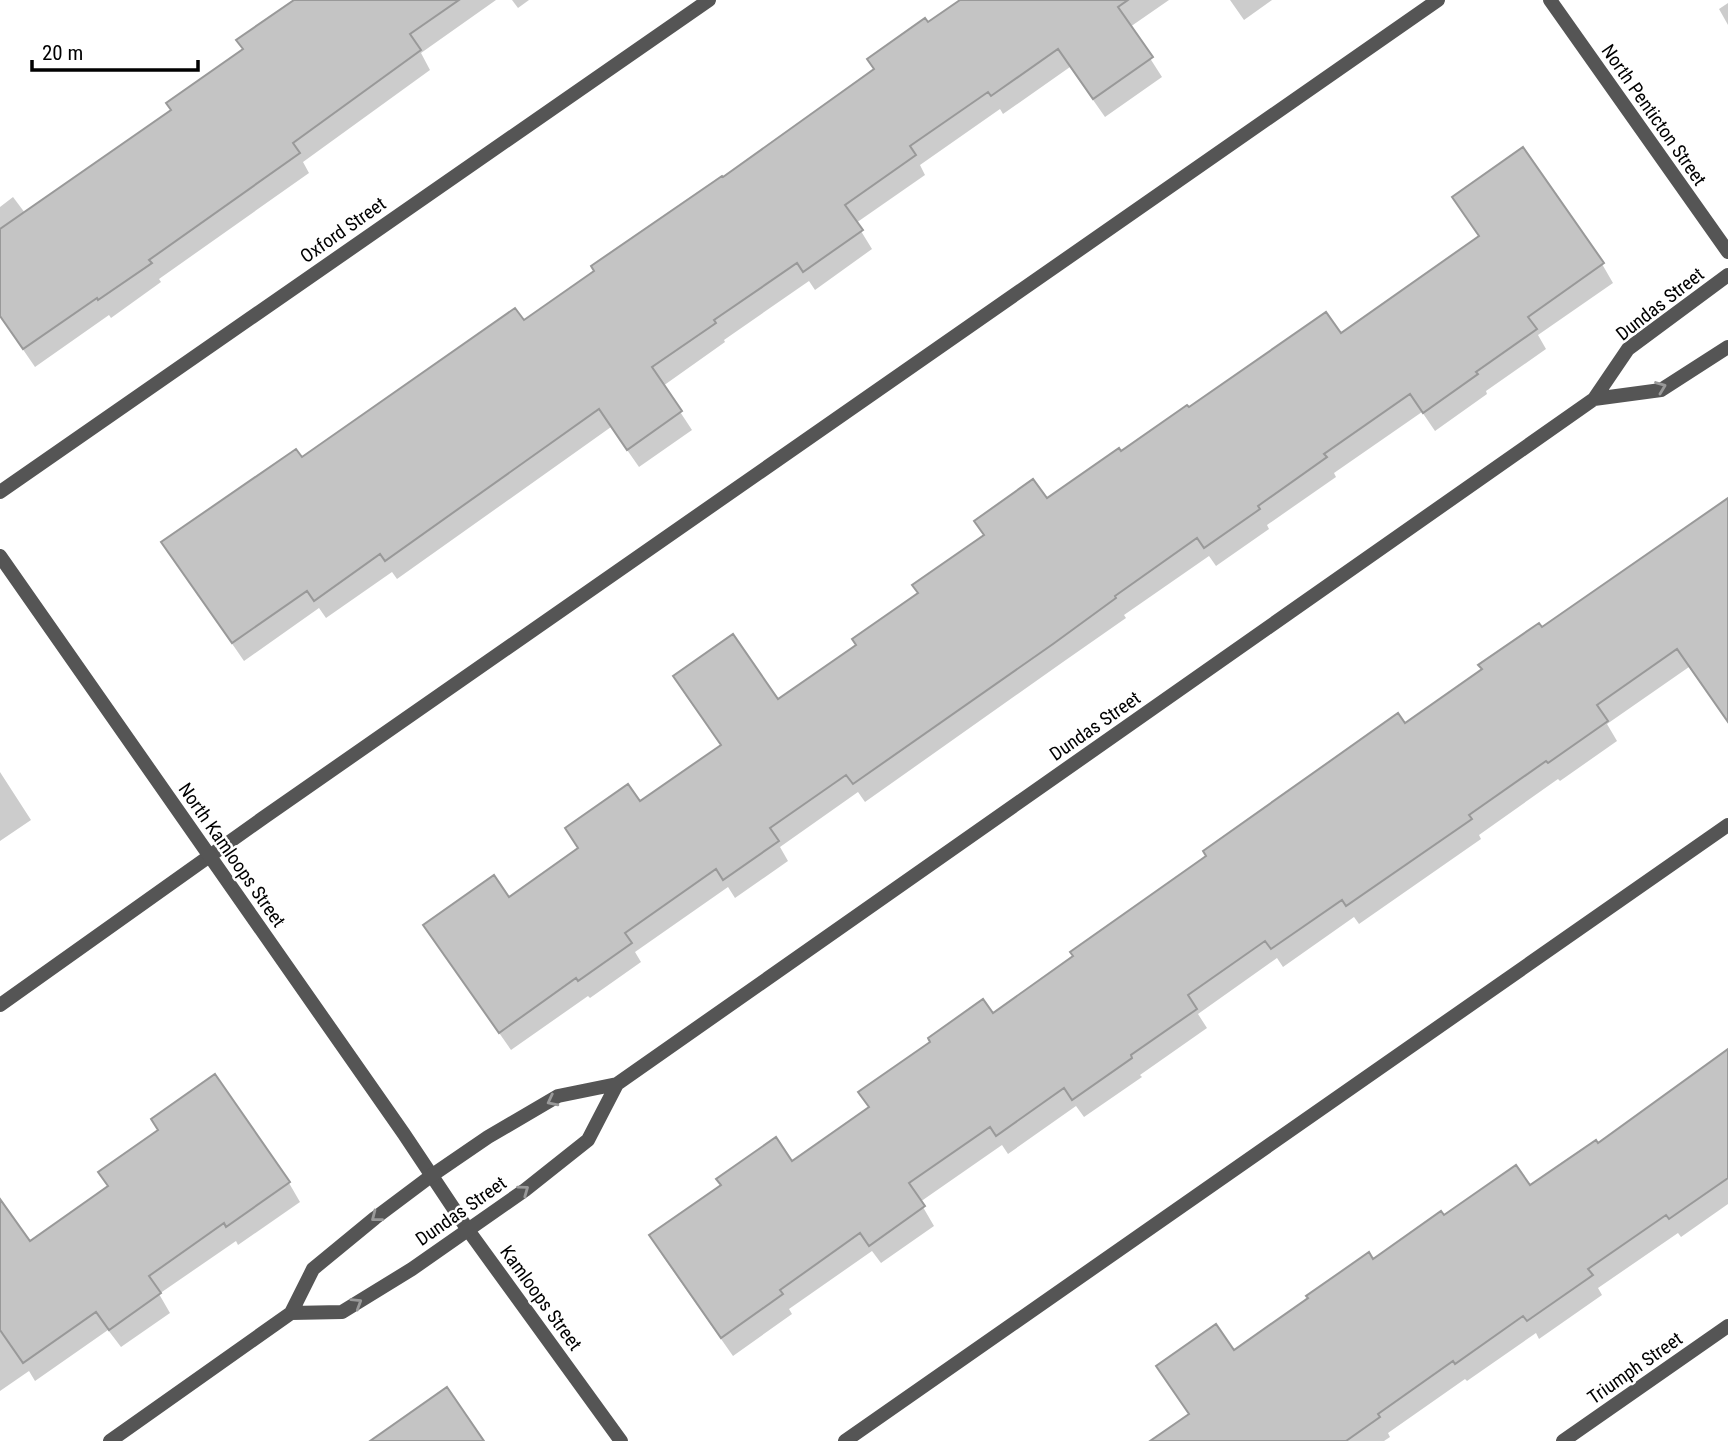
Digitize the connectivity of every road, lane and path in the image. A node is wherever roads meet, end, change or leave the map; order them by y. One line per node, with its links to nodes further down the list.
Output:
1 (709, 0): 8 (street, Oxford Street)
2 (1438, 0): 11 (street)
3 (1549, 0): 4 (street, North Penticton Street)
4 (1728, 252)
5 (1728, 275): 7 (street, Dundas Street)
6 (1728, 347): 7 (street, Dundas Street, one-way to 6)
7 (1594, 399): 13 (street, Dundas Street)
8 (0, 492)
9 (0, 556): 11 (street, North Kamloops Street)
10 (1728, 825): 20 (street)
11 (209, 856): 12 (street); 14 (street, North Kamloops Street)
12 (0, 1005)
13 (617, 1084): 14 (street, Dundas Street, one-way to 14); 15 (street, Dundas Street, one-way to 13)
14 (431, 1176): 15 (street, Kamloops Street); 16 (street, Dundas Street, one-way to 16)
15 (468, 1230): 16 (street, Dundas Street, one-way to 15); 19 (street, Kamloops Street)
16 (291, 1313): 18 (street, Dundas Street)
17 (1728, 1326): 21 (street, Triumph Street)
18 (110, 1441)
19 (621, 1441)
20 (845, 1441)
21 (1563, 1441)

